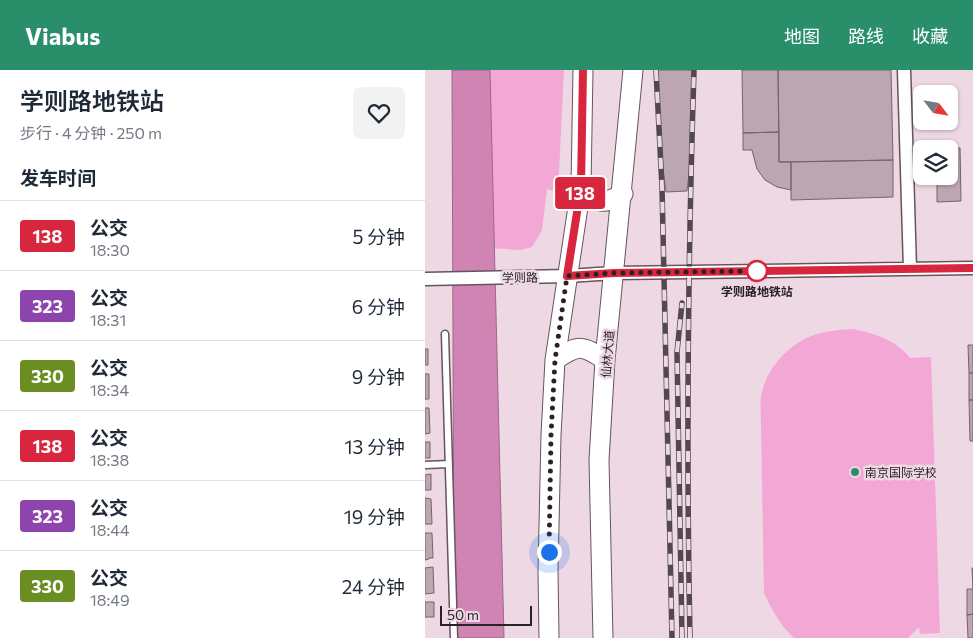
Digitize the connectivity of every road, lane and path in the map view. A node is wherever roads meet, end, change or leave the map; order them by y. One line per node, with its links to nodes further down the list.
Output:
1 (583, 70): 4 (main road)
2 (633, 70): 5 (main road, 仙林大道)
3 (904, 70): 7 (street)
4 (581, 187): 5 (main road); 9 (main road)
5 (623, 194): 8 (main road, 仙林大道)
6 (973, 268): 7 (street, 学则路)
7 (910, 269): 8 (street, 学则路)
8 (614, 273): 9 (street, 学则路); 13 (main road, 仙林大道)
9 (567, 276): 10 (street, 学则路); 12 (main road)
10 (429, 279)
11 (445, 334): 14 (lane)
12 (555, 360): 13 (main road); 17 (main road)
13 (605, 360): 18 (main road, 仙林大道)
14 (449, 464): 15 (lane); 16 (lane)
15 (425, 465)
16 (454, 638)
17 (549, 638)
18 (603, 638)

